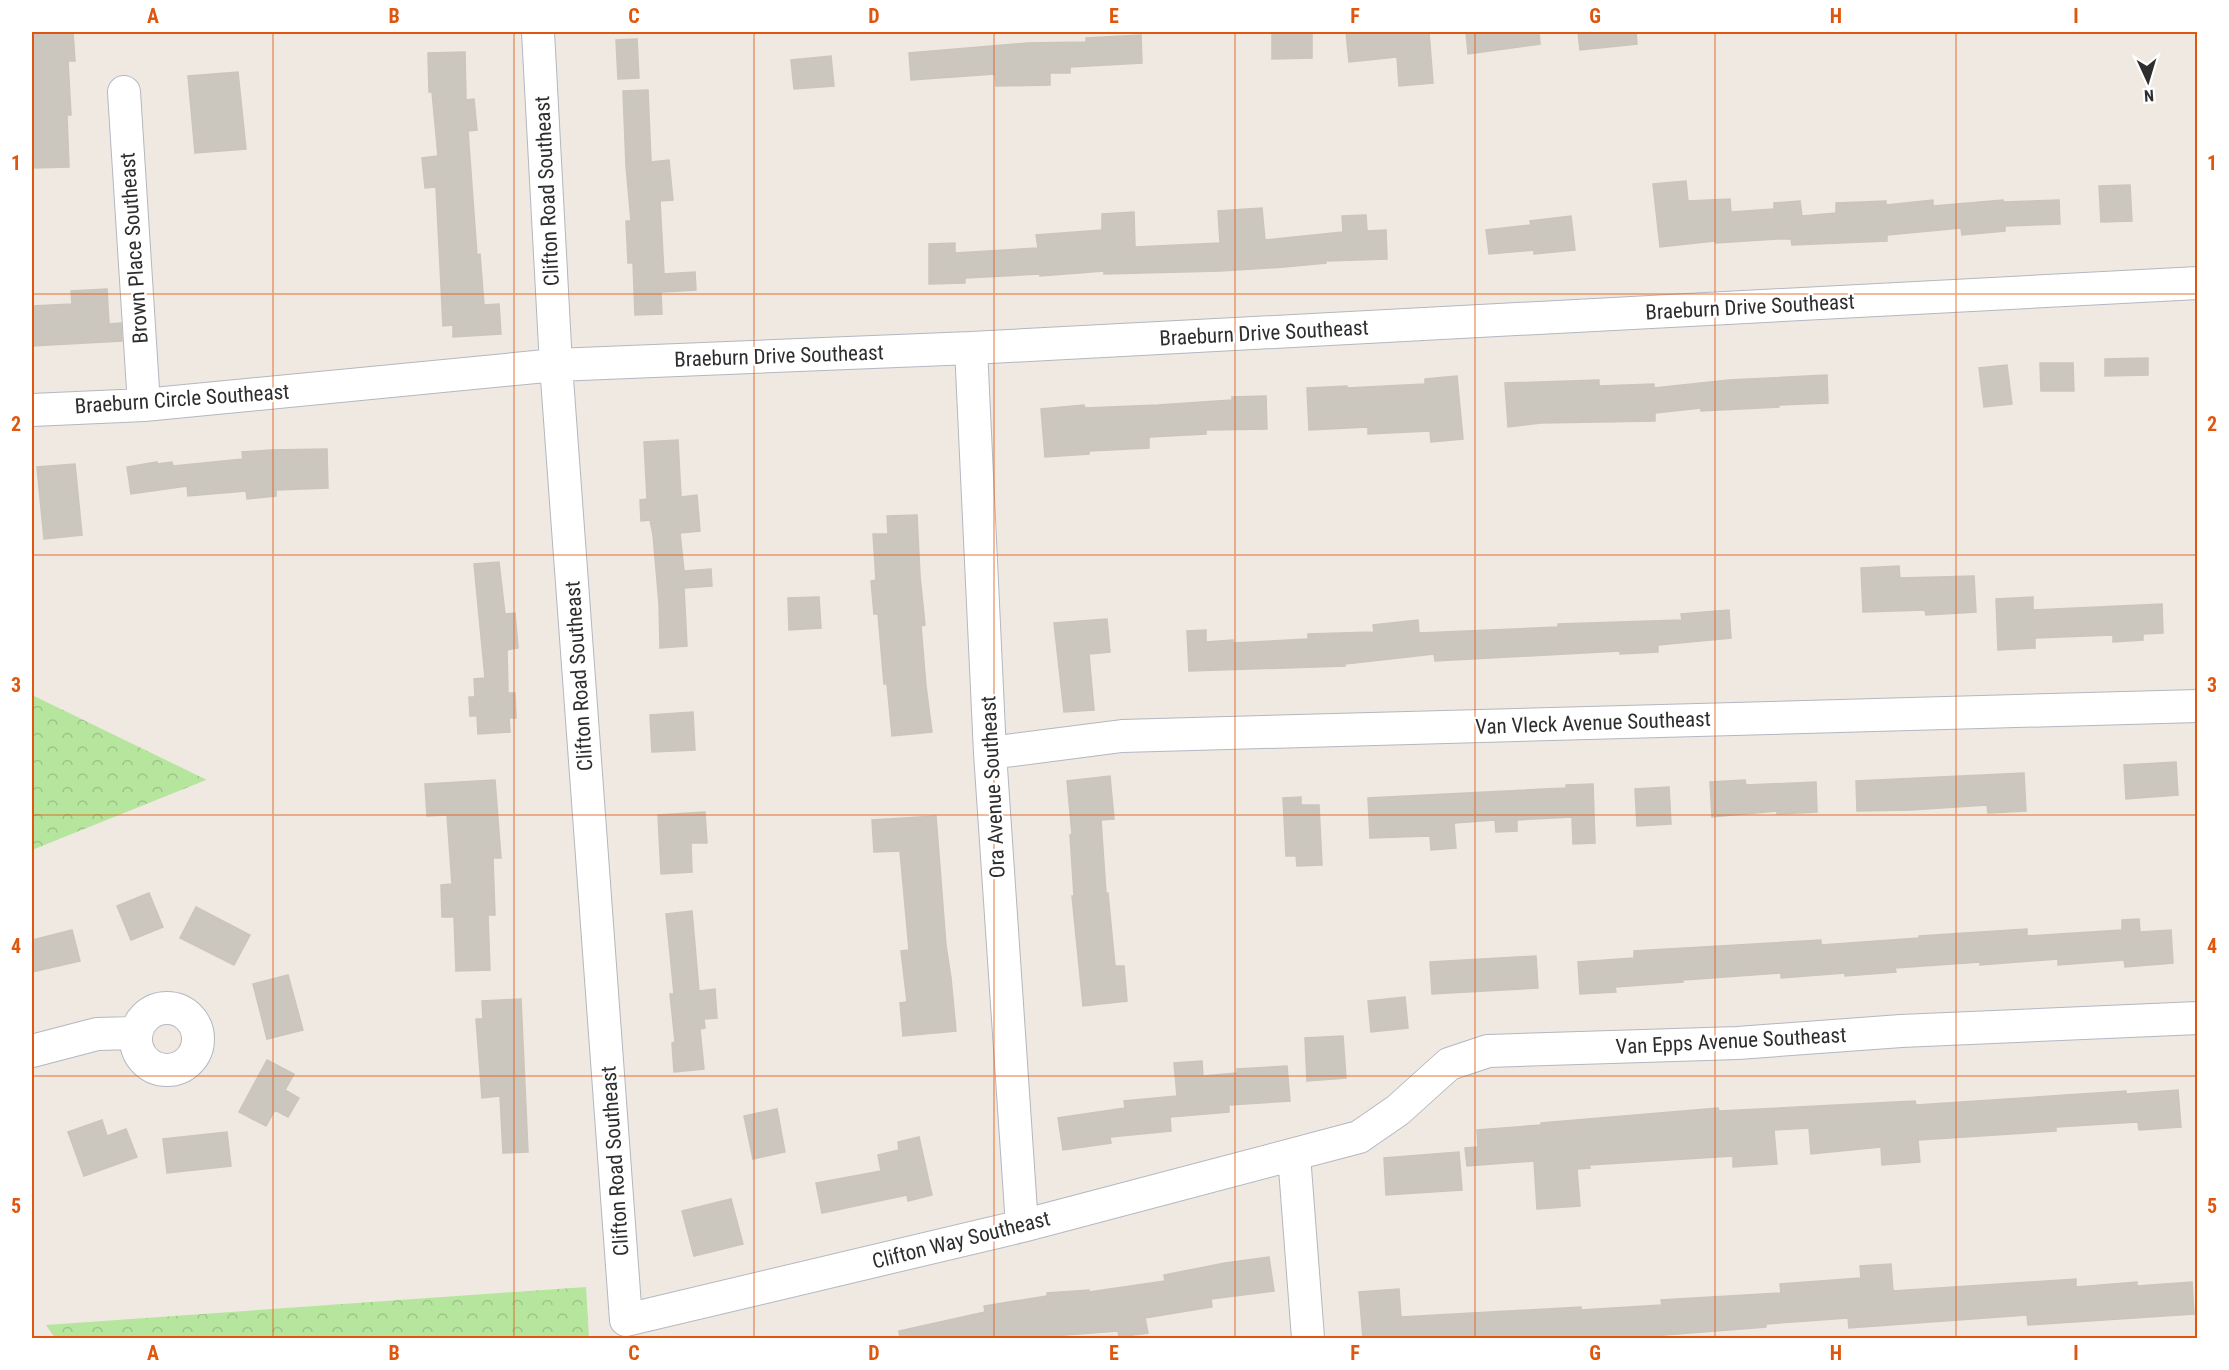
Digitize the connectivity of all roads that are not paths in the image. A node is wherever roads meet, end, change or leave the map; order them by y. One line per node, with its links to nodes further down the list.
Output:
1 (538, 32): 5 (street, Clifton Road Southeast)
2 (124, 92): 7 (street, Brown Place Southeast)
3 (2198, 283): 4 (street, Braeburn Drive Southeast)
4 (971, 348): 5 (street, Braeburn Drive Southeast); 10 (street, Ora Avenue Southeast)
5 (556, 365): 6 (street, Braeburn Drive Southeast); 16 (street, Clifton Road Southeast)
6 (332, 387): 7 (street, Braeburn Circle Southeast)
7 (144, 405): 8 (street, Braeburn Circle Southeast)
8 (32, 410)
9 (2198, 706): 10 (street, Van Vleck Avenue Southeast)
10 (990, 753): 15 (street, Ora Avenue Southeast)
11 (2198, 1018): 14 (street, Van Epps Avenue Southeast)
12 (135, 1033): 13 (street)
13 (32, 1052)
14 (1294, 1155): 15 (street, Clifton Way Southeast); 17 (street)
15 (1022, 1226): 16 (street, Clifton Way Southeast)
16 (626, 1320)
17 (1308, 1338)

